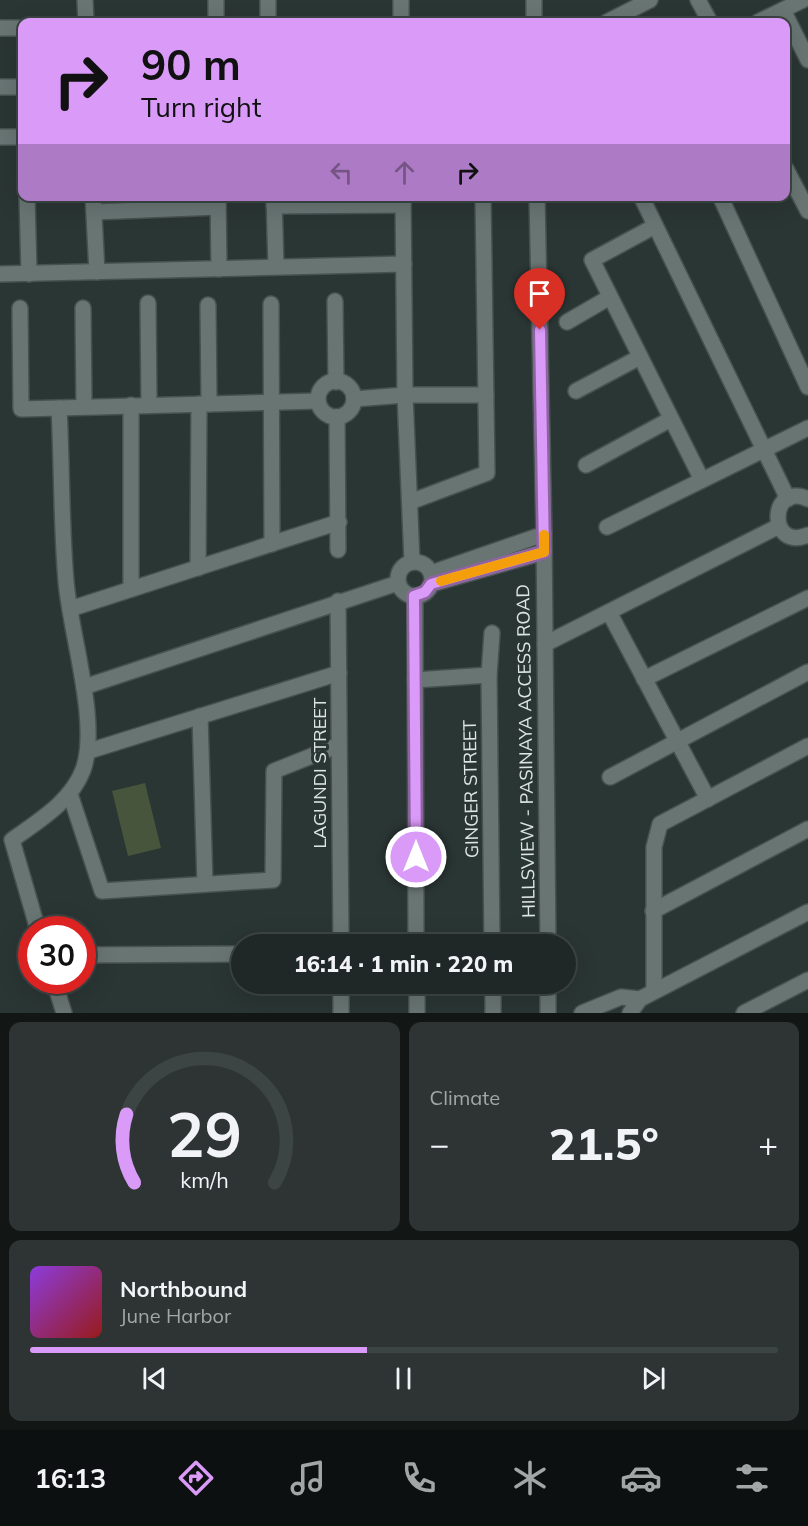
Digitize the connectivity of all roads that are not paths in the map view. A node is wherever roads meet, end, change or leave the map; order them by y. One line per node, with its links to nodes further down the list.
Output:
1 (85, 0): 10 (street)
2 (216, 0): 11 (street)
3 (268, 0): 12 (street)
4 (401, 0): 13 (street)
5 (534, 0): 14 (street)
6 (650, 0): 15 (street)
7 (698, 0): 16 (street)
8 (803, 0): 9 (street)
9 (783, 10): 17 (street); 18 (street)
10 (86, 18)
11 (216, 18)
12 (268, 18)
13 (401, 18)
14 (534, 18)
15 (615, 18)
16 (708, 18)
17 (767, 18)
18 (787, 18)
19 (790, 24): 22 (street)
20 (0, 28): 21 (street)
21 (18, 28)
22 (808, 60)
23 (0, 87): 24 (street)
24 (18, 87)
25 (0, 137): 26 (street)
26 (18, 137)
27 (790, 177): 37 (street)
28 (27, 201): 44 (street)
29 (274, 201): 30 (street); 40 (street)
30 (403, 201): 39 (street)
31 (483, 201): 58 (street)
32 (537, 201): 79 (street, HILLSVIEW - PASINAYA ACCESS ROAD)
33 (643, 201): 38 (street)
34 (722, 201): 55 (street)
35 (218, 202): 36 (street); 41 (street)
36 (94, 204): 42 (street)
37 (808, 211)
38 (655, 226): 45 (street); 70 (street)
39 (404, 264): 40 (street); 57 (street)
40 (276, 267): 41 (street)
41 (219, 269): 42 (street)
42 (97, 272): 44 (street)
43 (0, 274): 44 (street)
44 (29, 274)
45 (610, 297): 52 (street); 53 (street)
46 (335, 301): 54 (street)
47 (148, 303): 64 (street)
48 (271, 304): 61 (street)
49 (208, 305): 62 (street)
50 (20, 308): 66 (street)
51 (83, 308): 65 (street)
52 (567, 322)
53 (640, 357): 56 (street); 68 (street)
54 (336, 382): 59 (street); 60 (street)
55 (808, 387)
56 (576, 391)
57 (405, 394): 58 (street); 59 (street); 75 (street)
58 (486, 395): 75 (street)
59 (354, 399): 67 (street)
60 (318, 401): 61 (street); 67 (street)
61 (271, 402): 62 (street); 81 (street)
62 (204, 404): 64 (street); 85 (street)
63 (131, 405): 64 (street); 65 (street); 88 (street)
64 (149, 405)
65 (84, 406): 66 (street)
66 (59, 408): 92 (street)
67 (337, 417): 76 (street)
68 (671, 418): 71 (street); 72 (street)
69 (808, 428): 70 (street)
70 (764, 450): 72 (street); 73 (street)
71 (586, 465)
72 (702, 480): 78 (street)
73 (788, 498): 74 (street); 77 (street)
74 (808, 499)
75 (410, 502): 84 (street)
76 (339, 522): 81 (street); 82 (street)
77 (779, 525): 80 (street); 93 (street)
78 (607, 527)
79 (544, 534): 83 (street, HILLSVIEW - PASINAYA ACCESS ROAD); 86 (street)
80 (807, 537)
81 (272, 544): 85 (street)
82 (338, 550)
83 (544, 552): 86 (street); 95 (street, HILLSVIEW - PASINAYA ACCESS ROAD)
84 (412, 562): 86 (street); 87 (street)
85 (198, 568): 88 (street)
86 (431, 578): 89 (street)
87 (398, 583): 89 (street); 91 (street)
88 (131, 589): 92 (street)
89 (414, 596): 100 (street)
90 (808, 598): 99 (street)
91 (338, 601): 97 (street, LAGUNDI STREET); 101 (street)
92 (70, 609): 101 (street)
93 (609, 612): 95 (street); 99 (street)
94 (492, 633): 98 (street, GINGER STREET)
95 (545, 644): 118 (street, HILLSVIEW - PASINAYA ACCESS ROAD)
96 (808, 672): 103 (street)
97 (339, 673): 102 (street); 104 (street, LAGUNDI STREET)
98 (489, 675): 100 (street); 117 (street, GINGER STREET)
99 (644, 679): 103 (street)
100 (415, 680): 116 (street)
101 (84, 687): 106 (street)
102 (200, 716): 106 (street); 111 (street)
103 (677, 741): 107 (street); 109 (street)
104 (339, 745): 111 (street); 115 (street, LAGUNDI STREET)
105 (808, 746): 109 (street)
106 (89, 751): 108 (street)
107 (610, 777)
108 (70, 794): 111 (street); 114 (street)
109 (708, 799): 112 (street)
110 (808, 829): 112 (street)
111 (205, 884)
112 (653, 911): 122 (street)
113 (808, 912): 122 (street)
114 (34, 916)
115 (341, 934)
116 (416, 934)
117 (492, 934)
118 (548, 934)
119 (231, 954): 120 (street)
120 (96, 955)
121 (808, 980): 136 (street)
122 (654, 991): 128 (street)
123 (58, 994): 129 (street)
124 (341, 994): 130 (street)
125 (417, 994): 131 (street)
126 (493, 994): 132 (street)
127 (548, 994): 133 (street)
128 (640, 999): 134 (street); 135 (street)
129 (64, 1013)
130 (341, 1013)
131 (417, 1013)
132 (493, 1013)
133 (548, 1013)
134 (582, 1013)
135 (630, 1013)
136 (744, 1013)

